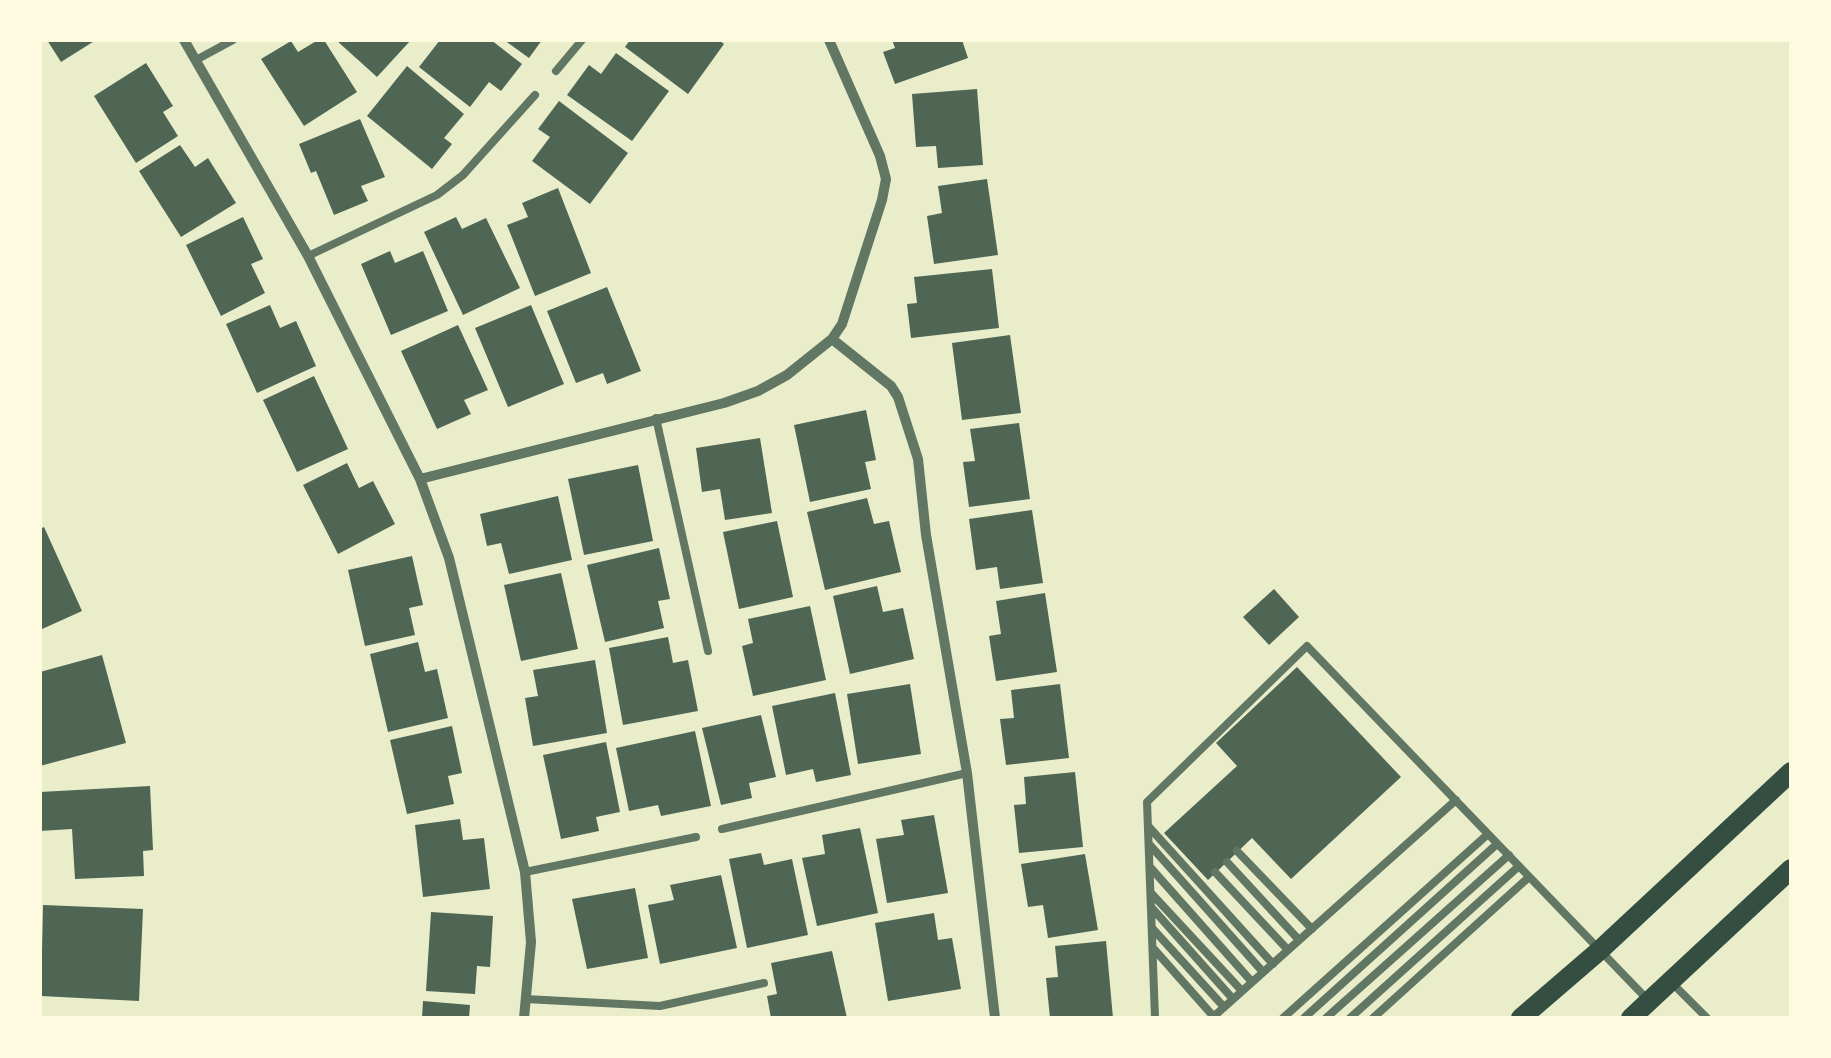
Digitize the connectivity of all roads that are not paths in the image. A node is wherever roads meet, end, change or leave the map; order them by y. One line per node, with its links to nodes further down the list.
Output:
1 (184, 40): 5 (street)
2 (233, 40): 5 (lane)
3 (582, 40): 6 (lane)
4 (829, 40): 9 (street)
5 (196, 60): 8 (street)
6 (556, 70)
7 (535, 95): 8 (lane)
8 (308, 256): 11 (street)
9 (832, 339): 10 (street); 14 (street)
10 (656, 418): 11 (street); 12 (lane)
11 (420, 479): 28 (street)
12 (708, 651)
13 (1791, 772): 38 (main road)
14 (967, 774): 17 (lane); 51 (street)
15 (1456, 800): 16 (lane); 18 (lane); 34 (lane)
16 (1149, 827): 20 (lane); 39 (lane)
17 (722, 829)
18 (1488, 834): 21 (lane); 53 (lane)
19 (696, 837): 28 (lane)
20 (1149, 844): 26 (lane); 40 (lane)
21 (1497, 844): 23 (lane); 54 (lane)
22 (1238, 851): 34 (lane)
23 (1509, 855): 25 (lane); 55 (lane)
24 (1226, 862): 35 (lane)
25 (1519, 866): 30 (lane); 56 (lane)
26 (1150, 867): 31 (lane); 42 (lane)
27 (1791, 869): 41 (main road)
28 (526, 872): 45 (street)
29 (1215, 872): 37 (lane)
30 (1529, 877): 38 (lane); 57 (lane)
31 (1151, 893): 32 (lane); 44 (lane)
32 (1151, 908): 33 (lane); 46 (lane)
33 (1152, 928): 36 (lane); 48 (lane)
34 (1312, 929): 35 (lane)
35 (1299, 940): 37 (lane)
36 (1153, 948): 49 (lane); 52 (lane)
37 (1288, 950): 39 (lane)
38 (1600, 950): 47 (lane); 58 (main road)
39 (1272, 964): 40 (lane)
40 (1264, 972): 42 (lane)
41 (1670, 981): 47 (main road); 60 (lane)
42 (1252, 982): 44 (lane)
43 (764, 983): 45 (lane)
44 (1242, 992): 46 (lane)
45 (525, 999): 50 (street)
46 (1233, 999): 48 (lane)
47 (1649, 1002): 59 (main road)
48 (1224, 1008): 49 (lane)
49 (1213, 1017)
50 (524, 1018)
51 (996, 1018)
52 (1156, 1018)
53 (1283, 1018)
54 (1304, 1018)
55 (1326, 1018)
56 (1350, 1018)
57 (1373, 1018)
58 (1521, 1018)
59 (1631, 1018)
60 (1708, 1018)

